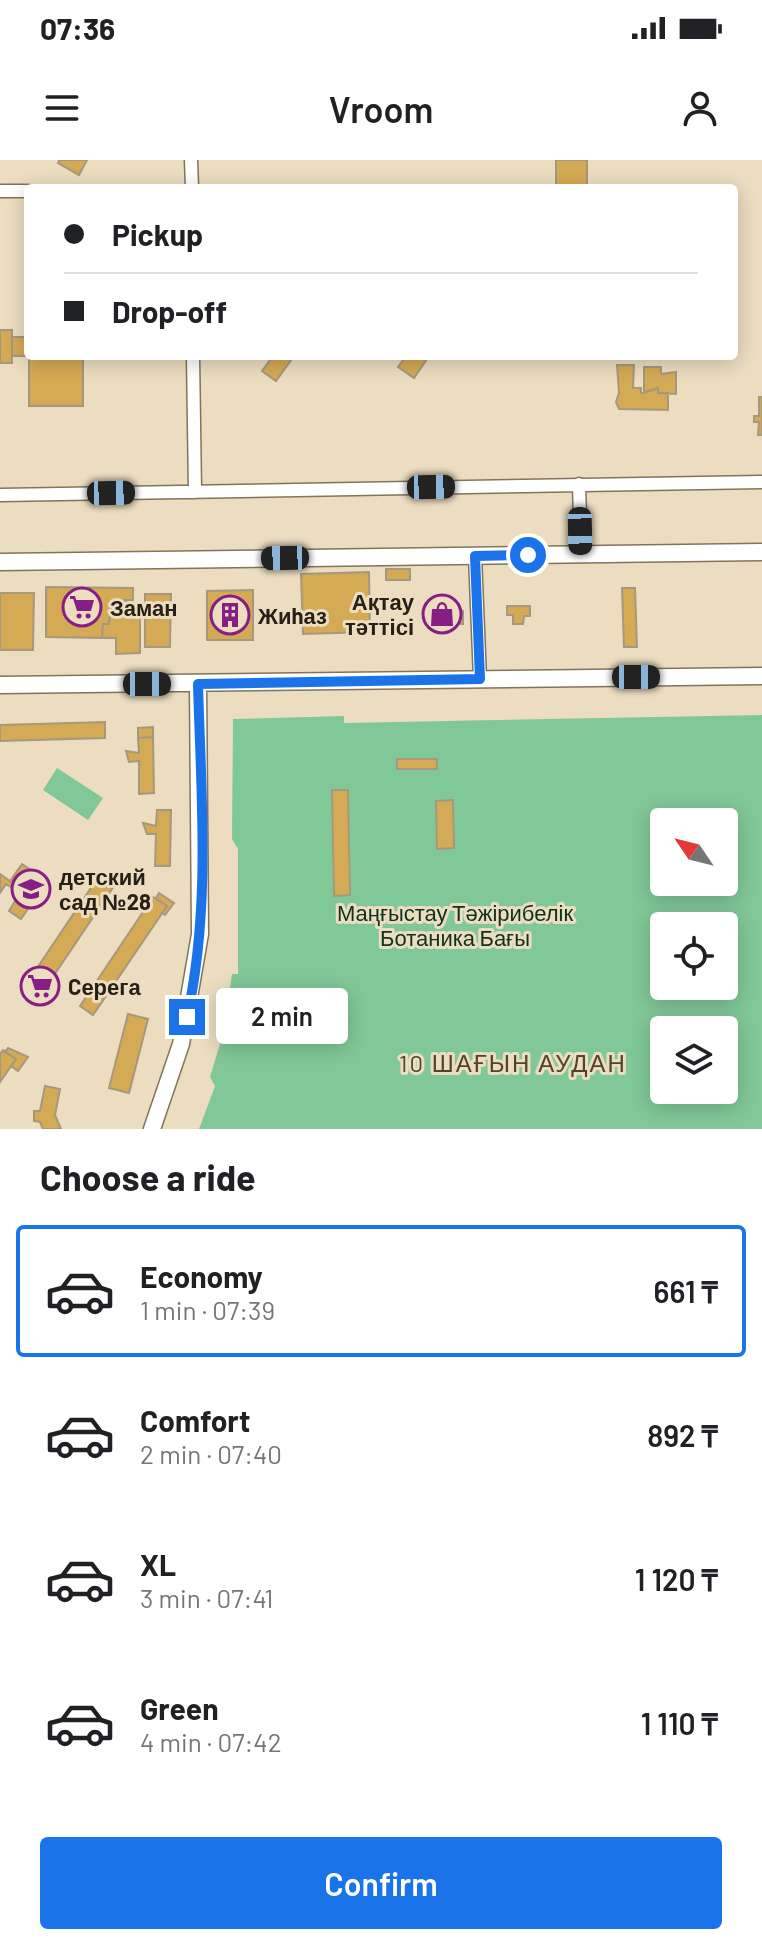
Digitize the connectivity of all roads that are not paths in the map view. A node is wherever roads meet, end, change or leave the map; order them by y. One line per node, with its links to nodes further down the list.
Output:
1 (191, 160): 2 (street)
2 (192, 184)
3 (0, 191): 4 (street)
4 (24, 191)
5 (193, 360): 8 (street)
6 (762, 482): 7 (street)
7 (579, 484): 8 (street); 11 (street)
8 (195, 492): 9 (street)
9 (0, 495)
10 (762, 552): 11 (main road)
11 (581, 555): 12 (main road)
12 (475, 556): 13 (main road); 15 (street)
13 (0, 562)
14 (762, 676): 15 (main road)
15 (480, 679): 16 (main road)
16 (198, 684): 17 (main road); 18 (main road)
17 (0, 685)
18 (152, 1129)

